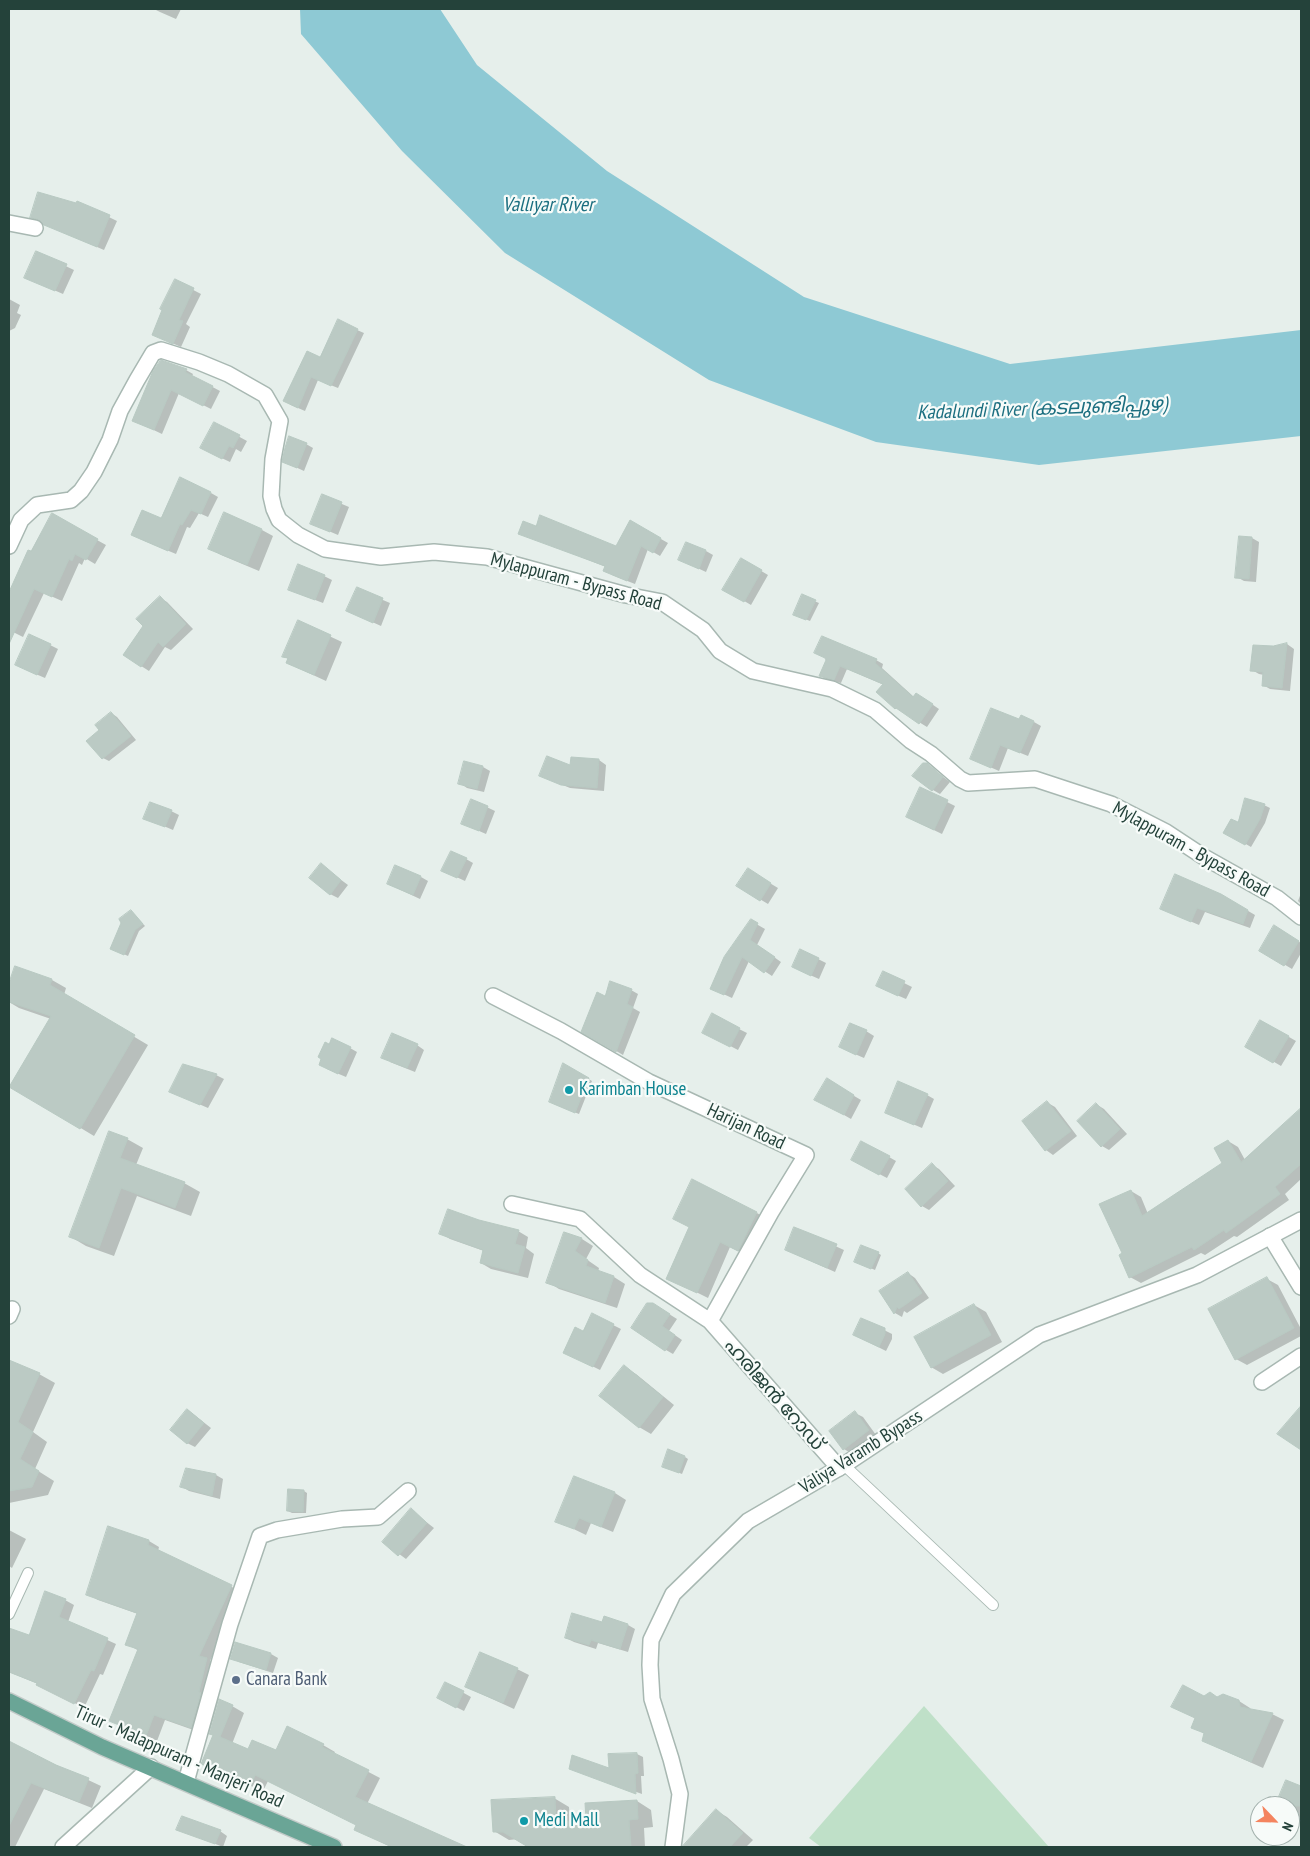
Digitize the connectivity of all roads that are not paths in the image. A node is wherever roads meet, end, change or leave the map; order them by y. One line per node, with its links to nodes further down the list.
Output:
1 (9, 223): 2 (street)
2 (34, 228)
3 (9, 546): 4 (street, Mylappuram - Bypass Road)
4 (1301, 917)
5 (493, 996): 7 (street, Harijan Road)
6 (512, 1204): 11 (street, ഹരിജൻ റോഡ്)
7 (771, 1212): 11 (street, ഹരിജൻ റോഡ്)
8 (1301, 1220): 9 (street, Valiya Varamb Bypass)
9 (1270, 1236): 10 (street); 14 (street, Valiya Varamb Bypass)
10 (1301, 1287)
11 (710, 1321): 14 (street, ഹരിജൻ റോഡ്)
12 (1301, 1356): 13 (street)
13 (1262, 1382)
14 (842, 1466): 17 (lane); 24 (street, Valiya Varamb Bypass)
15 (408, 1491): 21 (street)
16 (28, 1573): 18 (lane)
17 (992, 1605)
18 (9, 1614)
19 (9, 1701): 20 (main road, Tirur - Malappuram - Manjeri Road)
20 (151, 1767): 21 (main road, Tirur - Malappuram - Manjeri Road); 22 (street)
21 (186, 1782): 23 (main road, Tirur - Malappuram - Manjeri Road)
22 (63, 1847)
23 (334, 1847)
24 (673, 1847)

